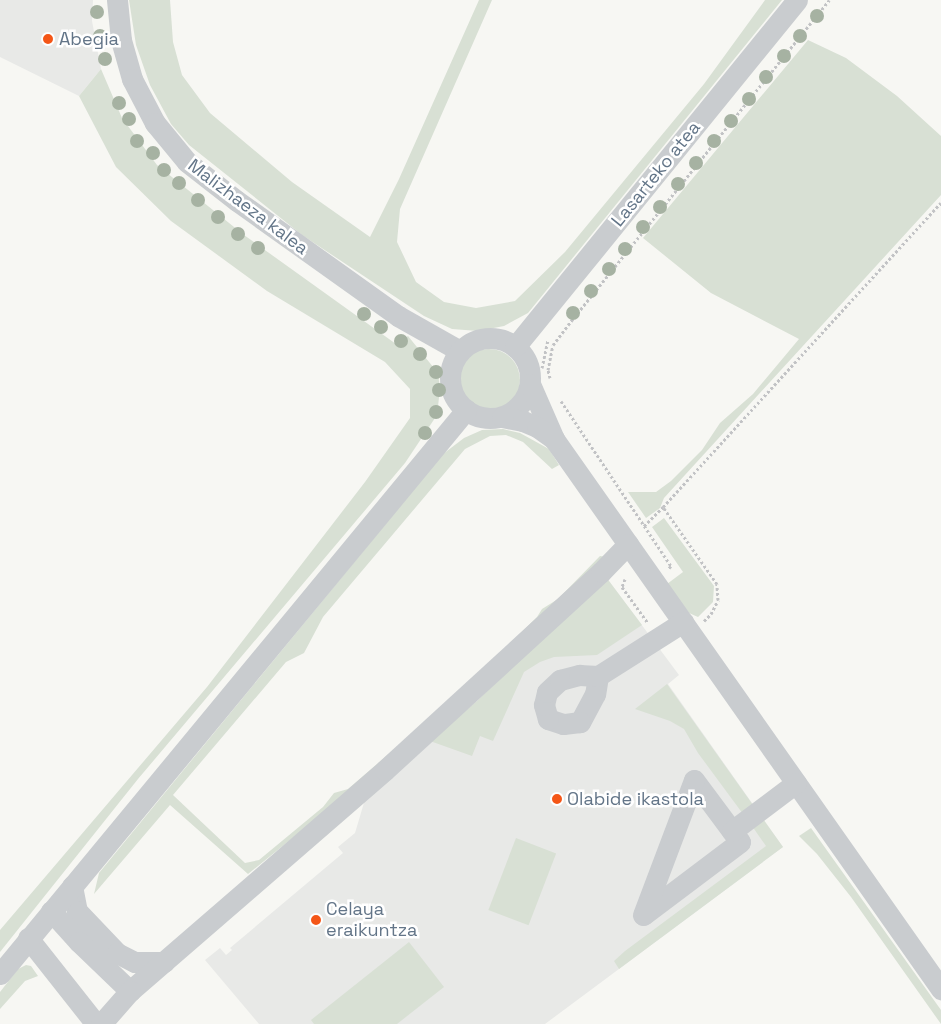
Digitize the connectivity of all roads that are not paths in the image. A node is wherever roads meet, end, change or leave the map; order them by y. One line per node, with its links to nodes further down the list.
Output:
1 (118, 0): 4 (street, Malizhaeza kalea)
2 (796, 0): 3 (street, Lasarteko atea)
3 (515, 347): 4 (street); 5 (street)
4 (460, 351): 6 (street)
5 (536, 380): 7 (street); 8 (street)
6 (466, 410): 7 (street); 14 (street)
7 (502, 417): 8 (street)
8 (554, 439): 9 (street)
9 (628, 544): 10 (street); 17 (street)
10 (687, 628): 11 (street); 12 (street)
11 (598, 676)
12 (796, 783): 13 (street); 19 (street)
13 (732, 831): 13 (street)
14 (72, 886): 15 (street); 17 (street)
15 (51, 911): 16 (street); 20 (street)
16 (28, 938): 18 (street); 21 (street)
17 (164, 962): 20 (street)
18 (0, 974)
19 (941, 989)
20 (130, 991): 22 (street)
21 (96, 1024)
22 (101, 1024)

